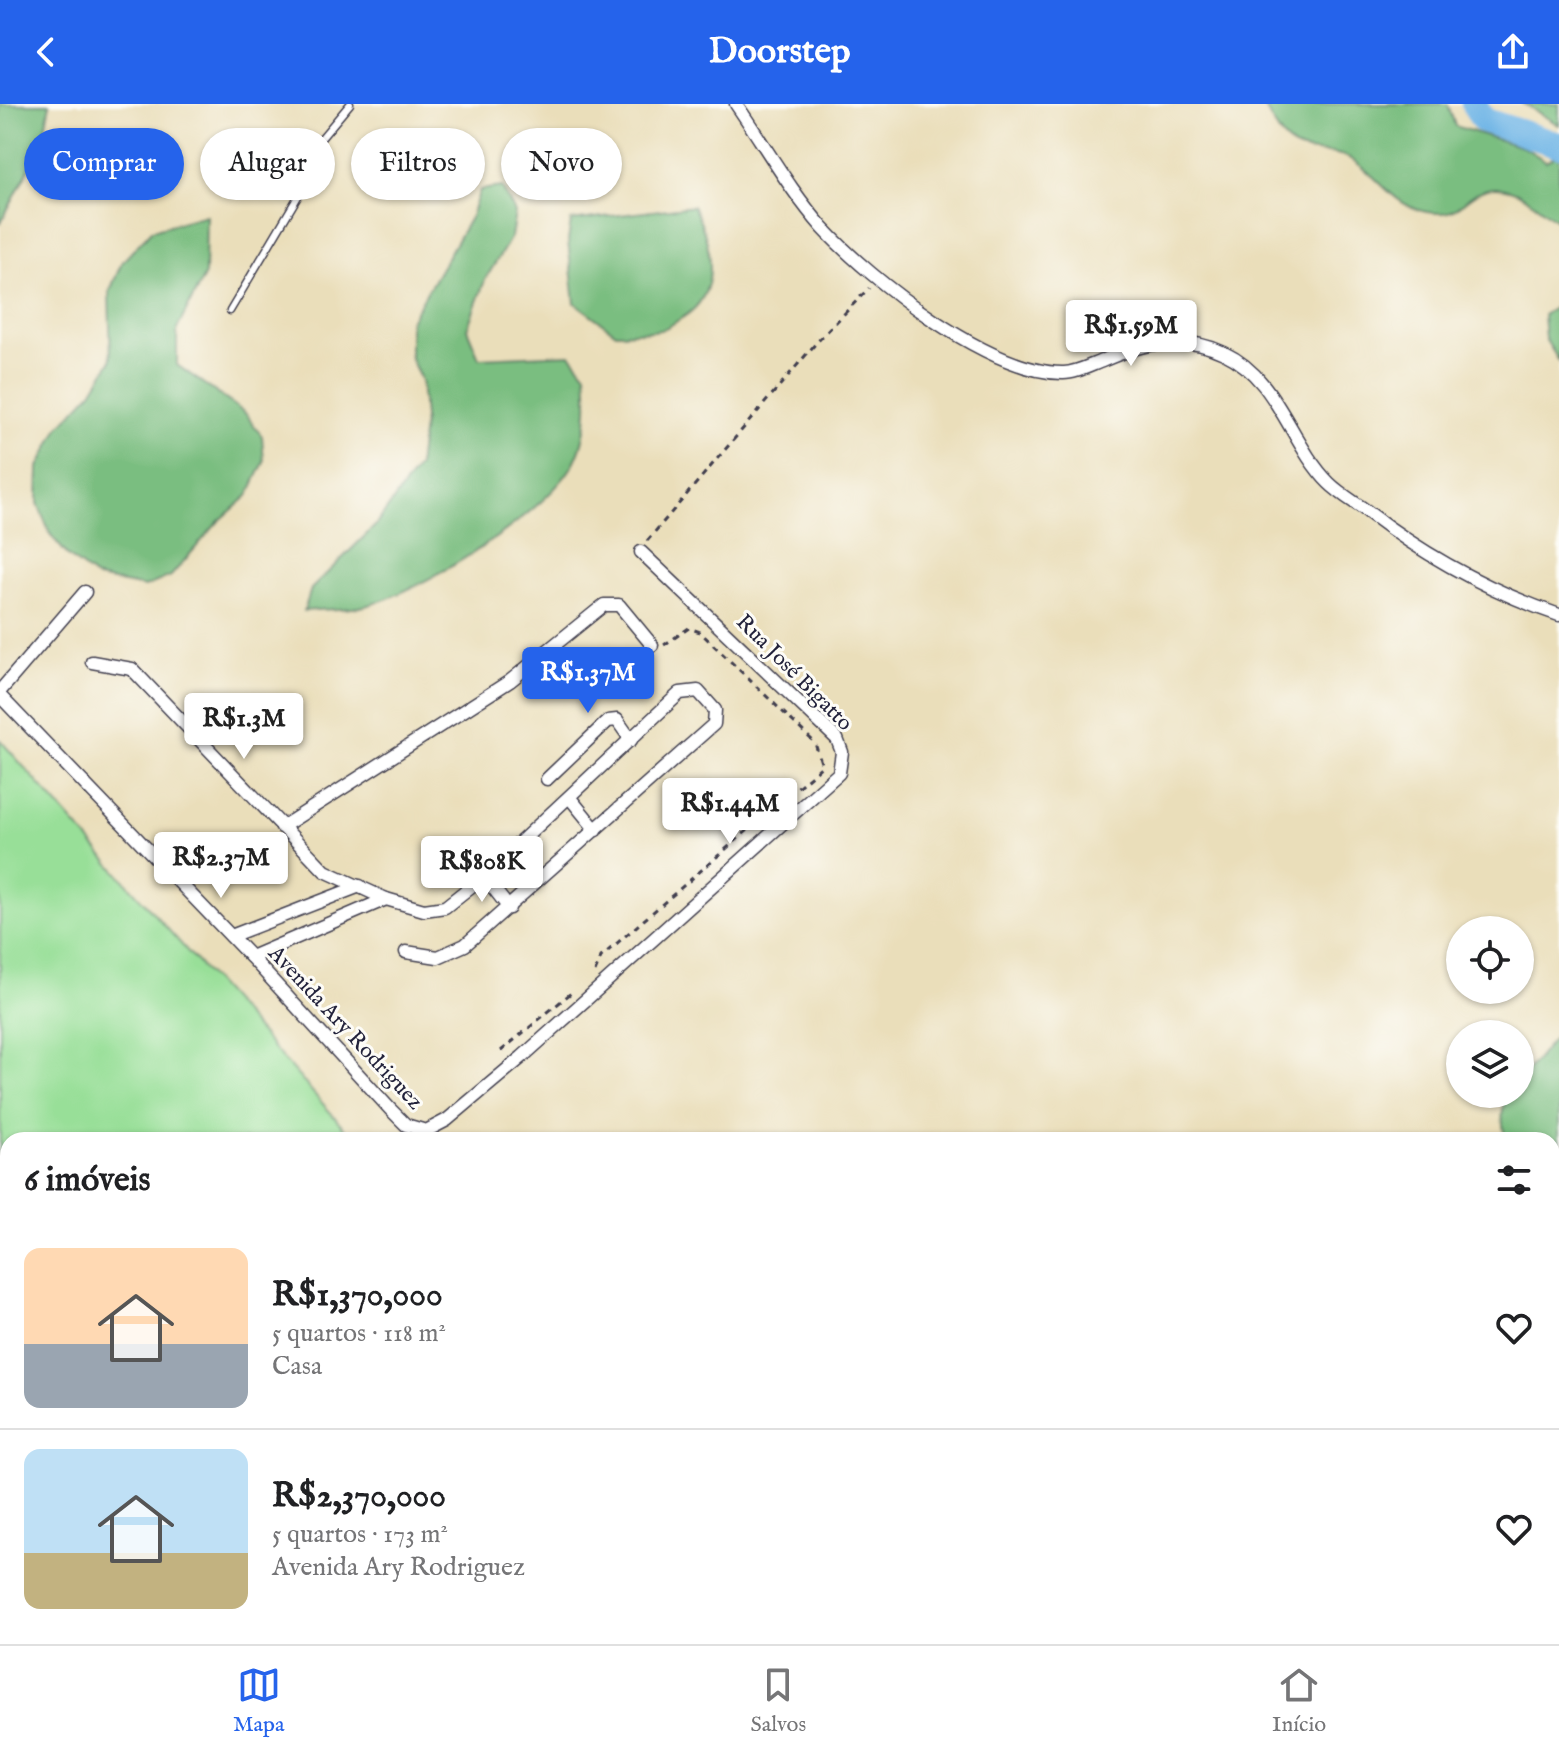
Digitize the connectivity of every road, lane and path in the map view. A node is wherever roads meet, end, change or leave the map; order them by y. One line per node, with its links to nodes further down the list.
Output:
1 (350, 104): 4 (lane)
2 (736, 104): 3 (street)
3 (877, 280): 5 (path); 7 (street)
4 (230, 311)
5 (641, 552): 26 (street, Rua José Bigatto)
6 (85, 592): 10 (street)
7 (1559, 615)
8 (652, 645): 14 (street); 23 (path)
9 (92, 662): 14 (street)
10 (0, 693): 20 (street, Avenida Ary Rodriguez)
11 (631, 740): 12 (street); 13 (street); 15 (street)
12 (547, 779)
13 (570, 798): 15 (street); 16 (street)
14 (282, 827): 17 (street)
15 (596, 830): 19 (street)
16 (484, 876): 18 (street); 19 (street)
17 (360, 886): 18 (street); 20 (street)
18 (386, 899): 22 (street)
19 (509, 908): 21 (street)
20 (231, 936): 22 (street, Avenida Ary Rodriguez)
21 (406, 952)
22 (251, 957): 26 (street, Avenida Ary Rodriguez)
23 (591, 976)
24 (578, 988): 25 (path)
25 (501, 1051)
26 (434, 1128)

